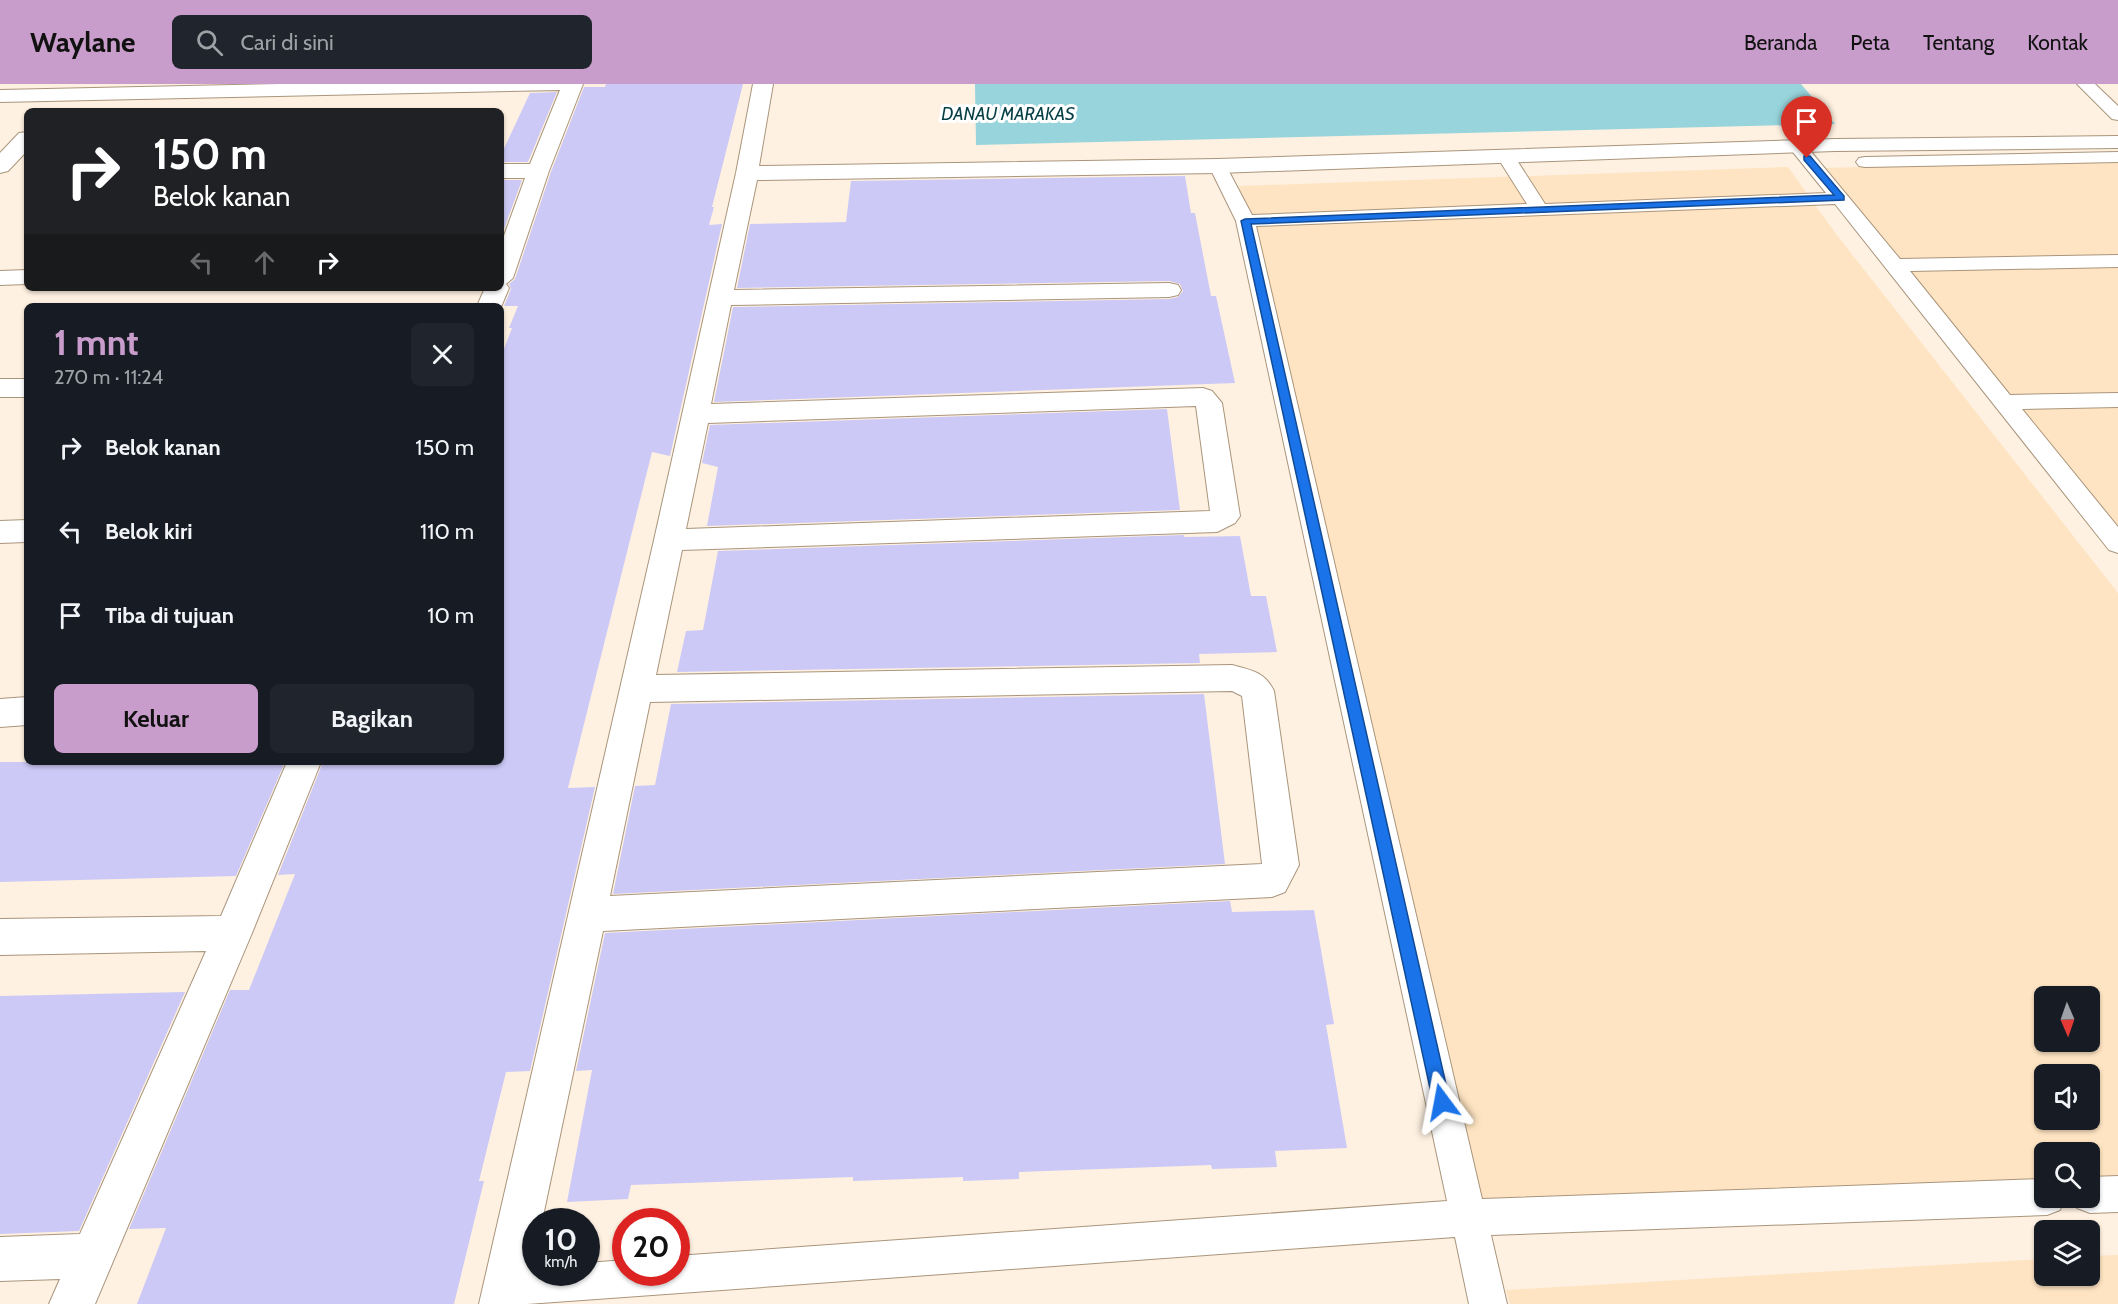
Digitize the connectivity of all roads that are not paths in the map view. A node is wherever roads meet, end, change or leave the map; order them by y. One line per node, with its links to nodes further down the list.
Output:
1 (573, 84): 4 (street); 16 (street)
2 (763, 84): 17 (street)
3 (2085, 84): 7 (lane)
4 (72, 89): 5 (street); 6 (street)
5 (0, 96)
6 (55, 108)
7 (2118, 115)
8 (2118, 142): 10 (street)
9 (24, 143): 18 (street)
10 (1797, 146): 11 (street); 19 (lane)
11 (1505, 155): 14 (street); 20 (lane)
12 (2118, 157): 13 (lane)
13 (1865, 162)
14 (1218, 166): 17 (street); 21 (lane)
15 (504, 171): 16 (street)
16 (538, 171): 24 (street)
17 (747, 173): 28 (street)
18 (6, 174)
19 (1841, 198): 20 (lane); 23 (lane)
20 (1540, 210): 21 (lane)
21 (1245, 221): 48 (lane)
22 (2118, 261): 23 (lane)
23 (1896, 265): 32 (lane)
24 (504, 266)
25 (24, 277): 26 (street)
26 (0, 278)
27 (1169, 290): 28 (street)
28 (719, 298): 33 (street)
29 (0, 388): 30 (street)
30 (24, 388)
31 (2118, 400): 32 (lane)
32 (2002, 402): 37 (lane)
33 (695, 414): 36 (street); 36 (street)
34 (24, 531): 35 (street)
35 (0, 532)
36 (669, 540): 38 (street)
37 (2118, 544)
38 (636, 689): 42 (street); 42 (street)
39 (24, 711): 40 (street)
40 (0, 713)
41 (303, 765): 43 (street)
42 (588, 914): 51 (street)
43 (233, 933): 44 (street); 49 (street)
44 (0, 937)
45 (2118, 1194): 46 (lane)
46 (2100, 1195)
47 (2034, 1197): 48 (lane)
48 (1467, 1218): 51 (lane); 53 (lane)
49 (93, 1256): 50 (street); 52 (street)
50 (0, 1259)
51 (504, 1296)
52 (72, 1304)
53 (1488, 1304)

